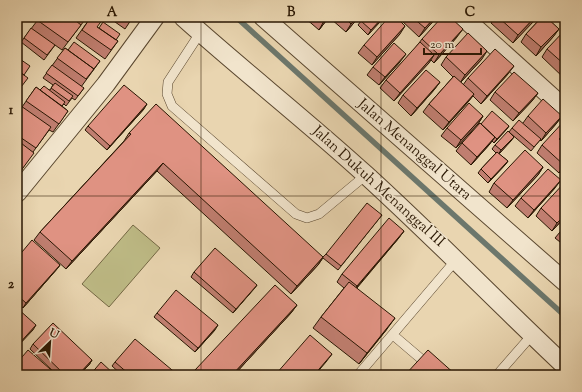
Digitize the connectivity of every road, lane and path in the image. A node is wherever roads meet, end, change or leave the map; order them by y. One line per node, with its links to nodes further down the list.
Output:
1 (155, 17): 8 (street)
2 (183, 17): 5 (street, Jalan Dukuh Menanggal III)
3 (263, 17): 10 (street, Jalan Menanggal Utara)
4 (463, 17): 6 (street)
5 (200, 33): 7 (street, Jalan Dukuh Menanggal III); 7 (lane)
6 (565, 108)
7 (366, 175): 9 (street, Jalan Dukuh Menanggal III)
8 (17, 193)
9 (456, 260): 11 (lane); 12 (street, Jalan Dukuh Menanggal III)
10 (565, 282)
11 (392, 335): 14 (lane); 15 (lane)
12 (532, 335): 13 (street, Jalan Dukuh Menanggal III); 16 (lane)
13 (565, 366)
14 (358, 375)
15 (440, 375)
16 (497, 375)

